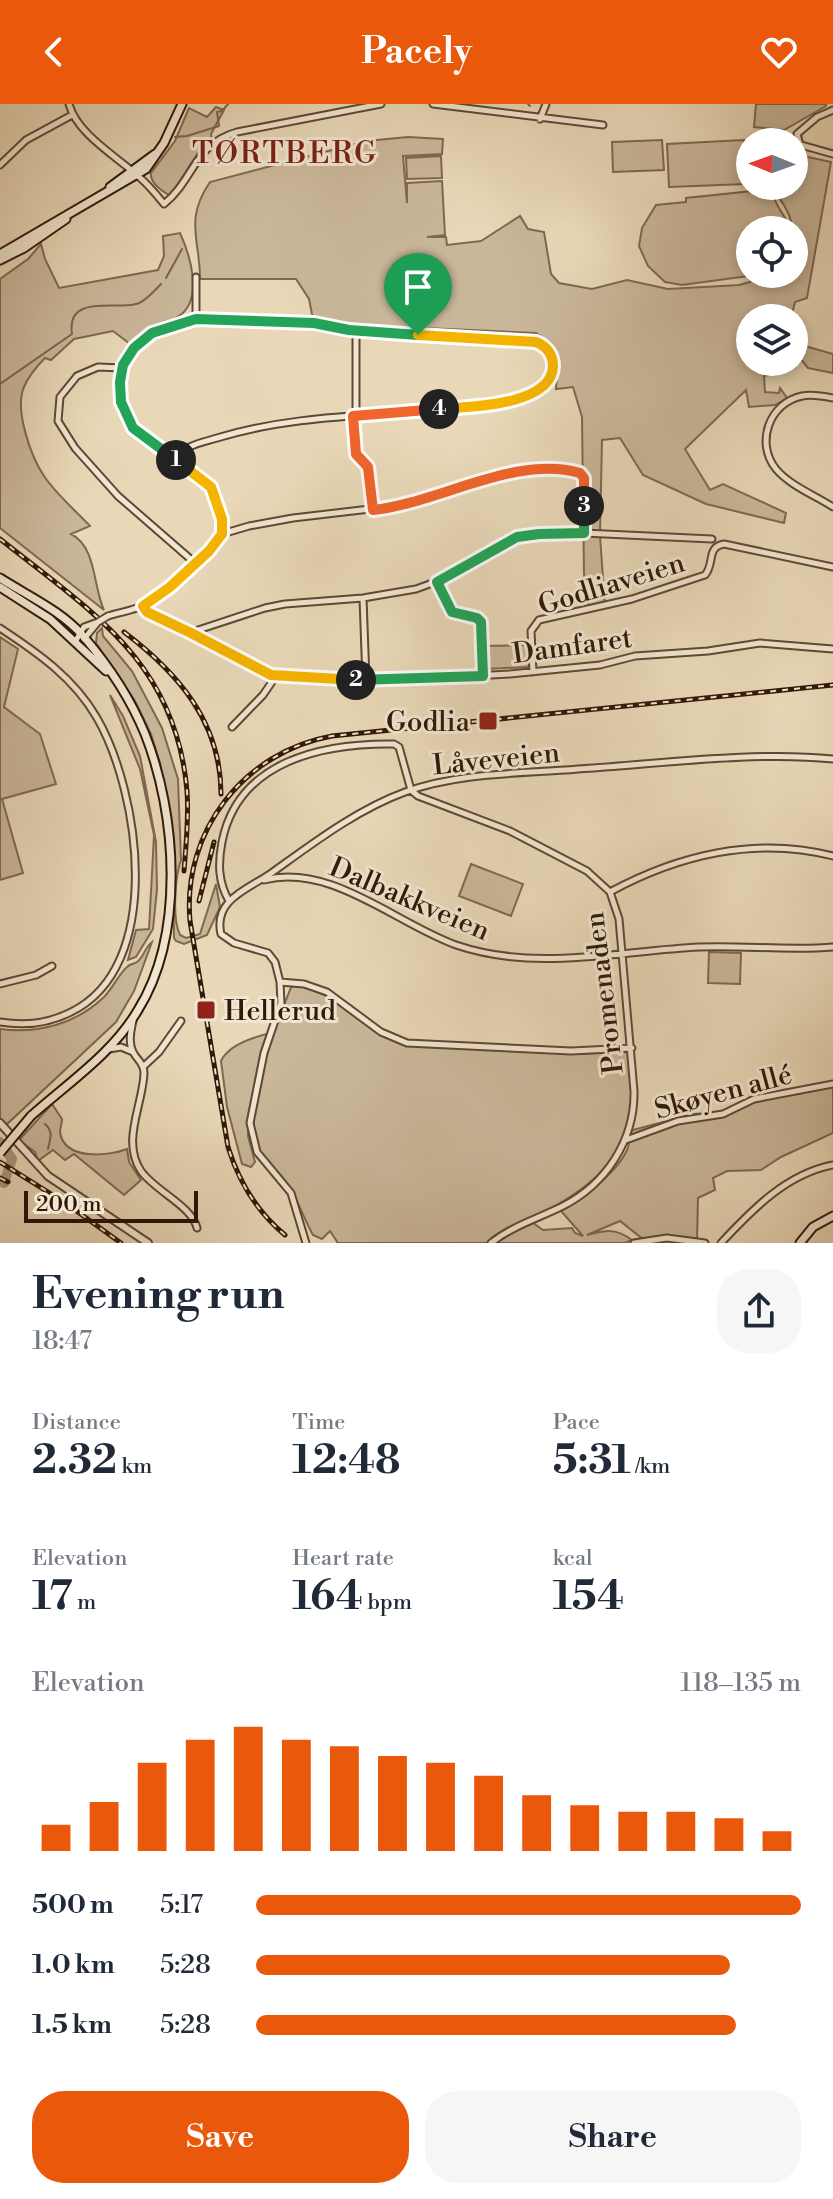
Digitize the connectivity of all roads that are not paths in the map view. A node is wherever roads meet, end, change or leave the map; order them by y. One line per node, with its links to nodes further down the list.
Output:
1 (69, 104): 7 (street)
2 (182, 104): 14 (main road)
3 (381, 104): 14 (street)
4 (433, 104): 8 (street)
5 (546, 104): 8 (street)
6 (833, 110): 10 (street)
7 (72, 115): 13 (street); 14 (street)
8 (540, 119): 9 (street)
9 (603, 125)
10 (804, 128)
11 (808, 147): 12 (street)
12 (833, 154)
13 (0, 165)
14 (135, 173): 15 (main road)
15 (23, 244): 16 (main road); 17 (main road); 18 (main road)
16 (0, 247)
17 (0, 257)
18 (0, 266)
19 (196, 277): 20 (street)
20 (196, 319): 21 (street); 22 (street)
21 (356, 331): 24 (street); 24 (street)
22 (122, 368): 25 (street); 31 (street)
23 (833, 398): 26 (street)
24 (354, 416): 25 (street); 27 (street)
25 (175, 460): 29 (street)
26 (833, 507)
27 (373, 510): 28 (street); 29 (street)
28 (584, 533): 30 (street); 34 (street)
29 (222, 534): 31 (street)
30 (712, 539)
31 (195, 563): 37 (street)
32 (833, 567): 43 (street, Godliaveien)
33 (0, 578): 40 (main road)
34 (437, 582): 36 (street); 46 (street)
35 (0, 587): 41 (main road)
36 (363, 598): 39 (street); 47 (street)
37 (143, 606): 39 (street, Damfaret); 40 (street, bridge)
38 (0, 628): 62 (street)
39 (191, 633): 45 (street, Damfaret)
40 (82, 635): 41 (street); 44 (main road)
41 (75, 642): 44 (main road)
42 (833, 649): 43 (street, Damfaret)
43 (533, 672): 46 (street, Damfaret)
44 (111, 675): 60 (main road)
45 (276, 676): 47 (street, Damfaret); 48 (street)
46 (483, 676): 47 (street, Damfaret)
47 (366, 680)
48 (232, 727)
49 (833, 759): 50 (street, Låveveien)
50 (411, 790): 52 (street, Låveveien); 53 (street, Promenaden); 54 (street)
51 (833, 856): 53 (street)
52 (259, 881): 54 (street, Låveveien); 56 (street, Dalbakkveien)
53 (610, 892): 56 (street, Promenaden)
54 (229, 901): 58 (street)
55 (833, 947): 56 (street, Dalbakkveien)
56 (623, 954): 63 (street, Promenaden)
57 (52, 966): 59 (street)
58 (280, 982): 63 (street); 75 (street)
59 (0, 984)
60 (134, 1017): 64 (main road); 65 (street)
61 (181, 1021): 66 (street)
62 (0, 1022)
63 (632, 1048): 69 (street, Promenaden)
64 (105, 1051): 65 (street); 70 (main road, bridge)
65 (133, 1052): 66 (street)
66 (143, 1067): 73 (street)
67 (833, 1084): 69 (street, Skøyen allé)
68 (0, 1123): 74 (street)
69 (625, 1141): 76 (street, Promenaden)
70 (0, 1153)
71 (833, 1165): 79 (street)
72 (833, 1216): 80 (main road)
73 (197, 1228)
74 (148, 1243)
75 (306, 1243)
76 (491, 1243)
77 (635, 1243): 78 (street)
78 (705, 1243)
79 (721, 1243)
80 (800, 1243)

